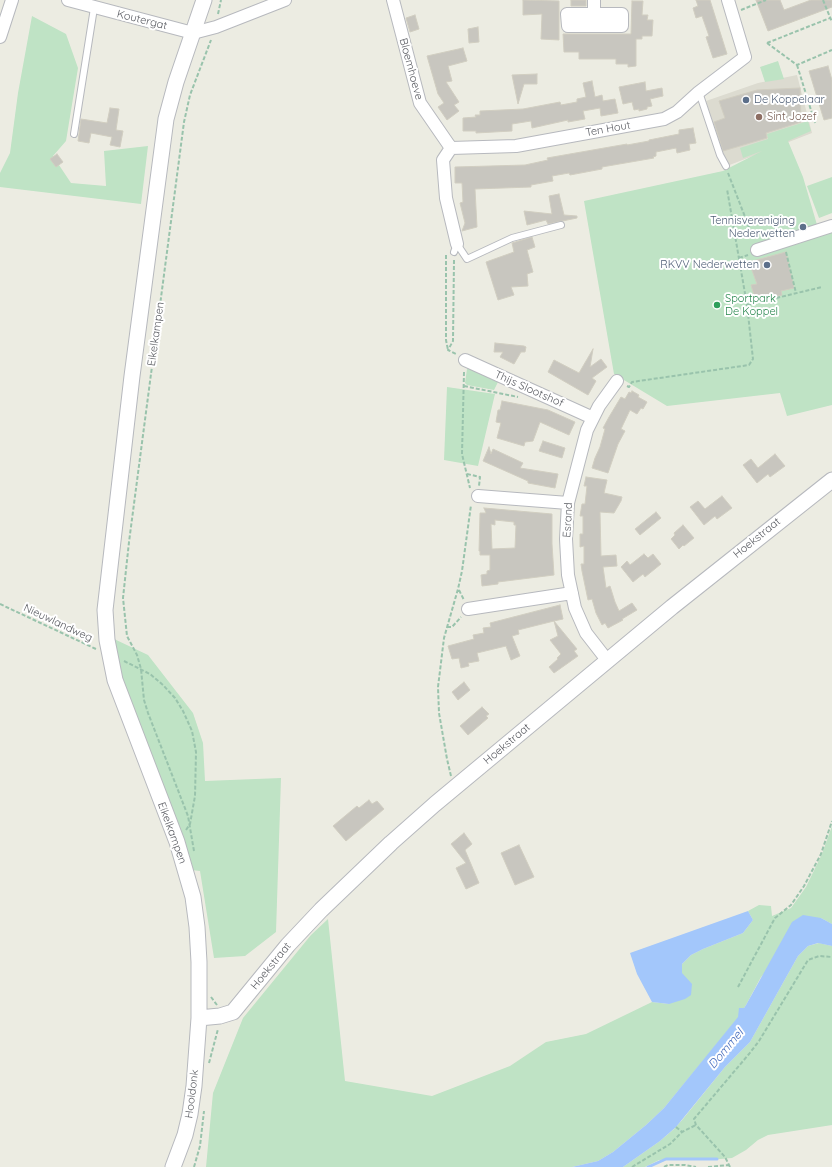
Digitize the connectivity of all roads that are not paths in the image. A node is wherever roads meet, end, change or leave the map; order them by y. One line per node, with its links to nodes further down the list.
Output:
1 (12, 0): 11 (street)
2 (68, 0): 8 (street, Koutergat)
3 (204, 0): 10 (street, Eikelkampen)
4 (285, 0): 10 (street)
5 (393, 0): 14 (street, Bloemhoeve)
6 (594, 0): 9 (street)
7 (728, 0): 12 (street, Ten Hout)
8 (94, 8): 10 (street, Koutergat); 13 (lane)
9 (594, 14)
10 (193, 33): 29 (street, Eikelkampen)
11 (0, 37)
12 (700, 92): 14 (street, Ten Hout); 15 (lane)
13 (74, 134)
14 (451, 148): 18 (street)
15 (726, 166)
16 (561, 225): 18 (lane)
17 (832, 226): 19 (street)
18 (452, 248)
19 (757, 250)
20 (465, 360): 22 (street, Thijs Slootshof)
21 (617, 381): 22 (street, Esrand)
22 (593, 418): 25 (street, Esrand)
23 (832, 480): 28 (street, Hoekstraat)
24 (473, 495): 25 (street)
25 (568, 503): 26 (street, Esrand)
26 (572, 593): 27 (street); 28 (street, Esrand)
27 (468, 609)
28 (607, 660): 29 (street, Hoekstraat)
29 (199, 1018): 30 (street, Hooidonk)
30 (173, 1167)

